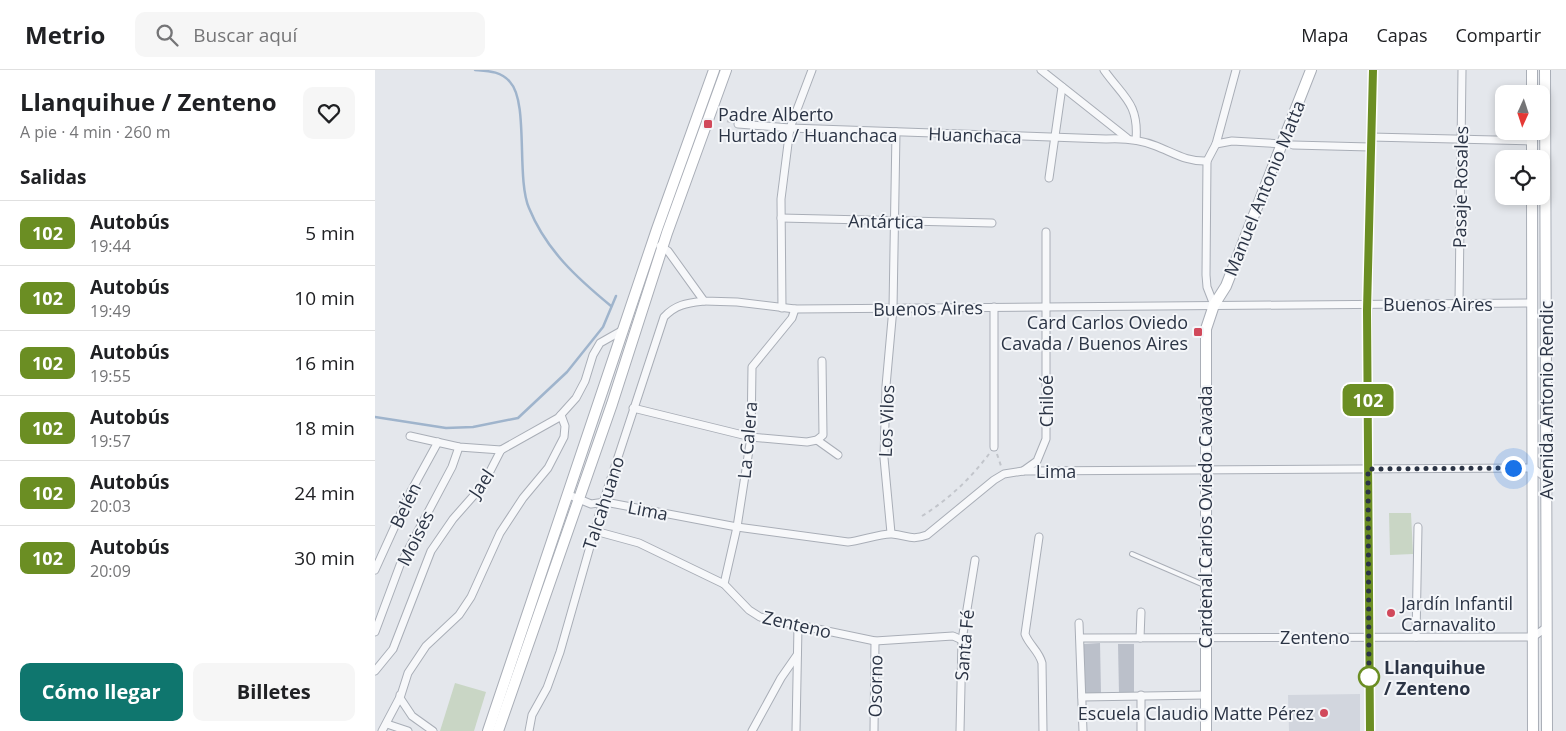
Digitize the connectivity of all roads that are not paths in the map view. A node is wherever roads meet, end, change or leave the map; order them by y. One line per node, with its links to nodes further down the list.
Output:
1 (714, 70): 33 (main road)
2 (726, 70): 34 (main road)
3 (812, 70): 15 (street)
4 (1041, 70): 13 (street)
5 (1104, 70): 22 (street)
6 (1236, 70): 23 (street)
7 (1311, 70): 24 (main road, Manuel Antonio Matta)
8 (1373, 70): 17 (street)
9 (1462, 70): 21 (street, Pasaje Rosales)
10 (1532, 70): 12 (main road)
11 (1545, 70): 61 (main road, Avenida Antonio Rendic)
12 (1532, 85)
13 (1062, 87): 18 (street); 19 (street)
14 (738, 124): 15 (street, Huanchaca)
15 (790, 128): 16 (street, Huanchaca); 29 (street)
16 (896, 132): 18 (street, Huanchaca); 30 (street, Los Vilos)
17 (1371, 137): 21 (street); 25 (street)
18 (1053, 138): 19 (street, Huanchaca); 27 (street)
19 (1127, 138): 22 (street, Huanchaca)
20 (1495, 138): 21 (street)
21 (1461, 139): 38 (street, Pasaje Rosales)
22 (1136, 140): 26 (street, Huanchaca)
23 (1216, 144): 24 (street); 26 (street)
24 (1288, 145): 25 (street); 39 (main road, Manuel Antonio Matta)
25 (1370, 147): 37 (street)
26 (1207, 161): 39 (street)
27 (1049, 178)
28 (1532, 205): 36 (main road, Avenida Antonio Rendic)
29 (781, 218): 30 (street, Antártica); 42 (street)
30 (893, 221): 31 (street, Antártica); 43 (street, Los Vilos)
31 (992, 223)
32 (1046, 232): 40 (street, Chiloé)
33 (652, 242): 34 (street); 45 (main road)
34 (663, 247): 35 (street); 62 (main road)
35 (704, 301): 42 (street, Buenos Aires); 47 (street, Talcahuano)
36 (1532, 303): 38 (street, Buenos Aires); 57 (main road, Avenida Antonio Rendic)
37 (1368, 304): 38 (street, Buenos Aires); 39 (street, Buenos Aires); 58 (street)
38 (1459, 304)
39 (1214, 305): 40 (street, Buenos Aires); 59 (main road, Cardenal Carlos Oviedo Cavada)
40 (1046, 306): 41 (street, Buenos Aires); 60 (street, Chiloé)
41 (994, 307): 43 (street, Buenos Aires); 54 (street)
42 (782, 308): 44 (street, Buenos Aires)
43 (893, 308): 44 (street, Buenos Aires); 69 (street, Los Vilos)
44 (795, 309): 50 (street, La Calera)
45 (623, 330): 48 (street, Jael); 62 (main road)
46 (822, 361): 51 (street)
47 (633, 408): 50 (street); 63 (street, Talcahuano)
48 (561, 415): 55 (street, Jael); 92 (street)
49 (410, 436): 52 (street)
50 (751, 437): 51 (street); 66 (street, La Calera)
51 (817, 440): 56 (street)
52 (438, 442): 53 (street); 73 (street, Belén)
53 (459, 447): 55 (street); 80 (street, Moisés)
54 (994, 447)
55 (501, 450): 91 (street, Jael)
56 (838, 455)
57 (1533, 468): 58 (street, Lima); 61 (street); 85 (main road, Avenida Antonio Rendic)
58 (1368, 469): 59 (street, Lima); 83 (street)
59 (1205, 470): 60 (street, Lima); 75 (main road, Cardenal Carlos Oviedo Cavada)
60 (1023, 471): 69 (street, Lima)
61 (1546, 478): 79 (main road, Avenida Antonio Rendic)
62 (573, 497): 64 (street, Lima); 82 (main road)
63 (605, 502): 64 (street, Lima); 65 (street, Talcahuano); 66 (street, Lima)
64 (591, 504): 65 (street)
65 (599, 515): 68 (street, Talcahuano)
66 (737, 527): 69 (street, Lima); 74 (street, La Calera)
67 (1418, 527): 84 (street)
68 (595, 531): 74 (street, Zenteno); 102 (street, Talcahuano)
69 (891, 534)
70 (1039, 537): 107 (street)
71 (1132, 554): 75 (lane)
72 (975, 560): 88 (street, Santa Fé)
73 (375, 570)
74 (724, 584): 78 (street, Zenteno)
75 (1206, 586): 81 (main road, Cardenal Carlos Oviedo Cavada)
76 (1141, 612): 87 (street)
77 (1079, 623): 86 (street)
78 (798, 626): 89 (street, Zenteno); 90 (street)
79 (1547, 627): 85 (street); 113 (main road, Avenida Antonio Rendic)
80 (375, 632)
81 (1206, 636): 83 (street, Zenteno); 87 (street, Zenteno); 93 (main road, Cardenal Carlos Oviedo Cavada)
82 (525, 637): 100 (main road); 101 (main road)
83 (1369, 637): 84 (street, Zenteno); 111 (street)
84 (1416, 637): 85 (street, Zenteno)
85 (1533, 637): 112 (main road, Avenida Antonio Rendic)
86 (1079, 638): 87 (street, Zenteno); 95 (street)
87 (1140, 638)
88 (962, 640): 89 (street, Zenteno); 106 (street, Santa Fé)
89 (875, 641): 105 (street, Osorno)
90 (797, 654): 103 (street); 104 (street)
91 (375, 671)
92 (401, 695): 96 (street); 99 (street)
93 (1206, 695): 94 (street); 110 (main road, Cardenal Carlos Oviedo Cavada)
94 (1141, 696): 95 (street); 109 (street)
95 (1082, 697): 108 (street)
96 (387, 724): 97 (street); 98 (street)
97 (382, 731)
98 (408, 731)
99 (433, 731)
100 (488, 731)
101 (497, 731)
102 (529, 731)
103 (752, 731)
104 (796, 731)
105 (874, 731)
106 (960, 731)
107 (1043, 731)
108 (1083, 731)
109 (1141, 731)
110 (1206, 731)
111 (1370, 731)
112 (1533, 731)
113 (1547, 731)

